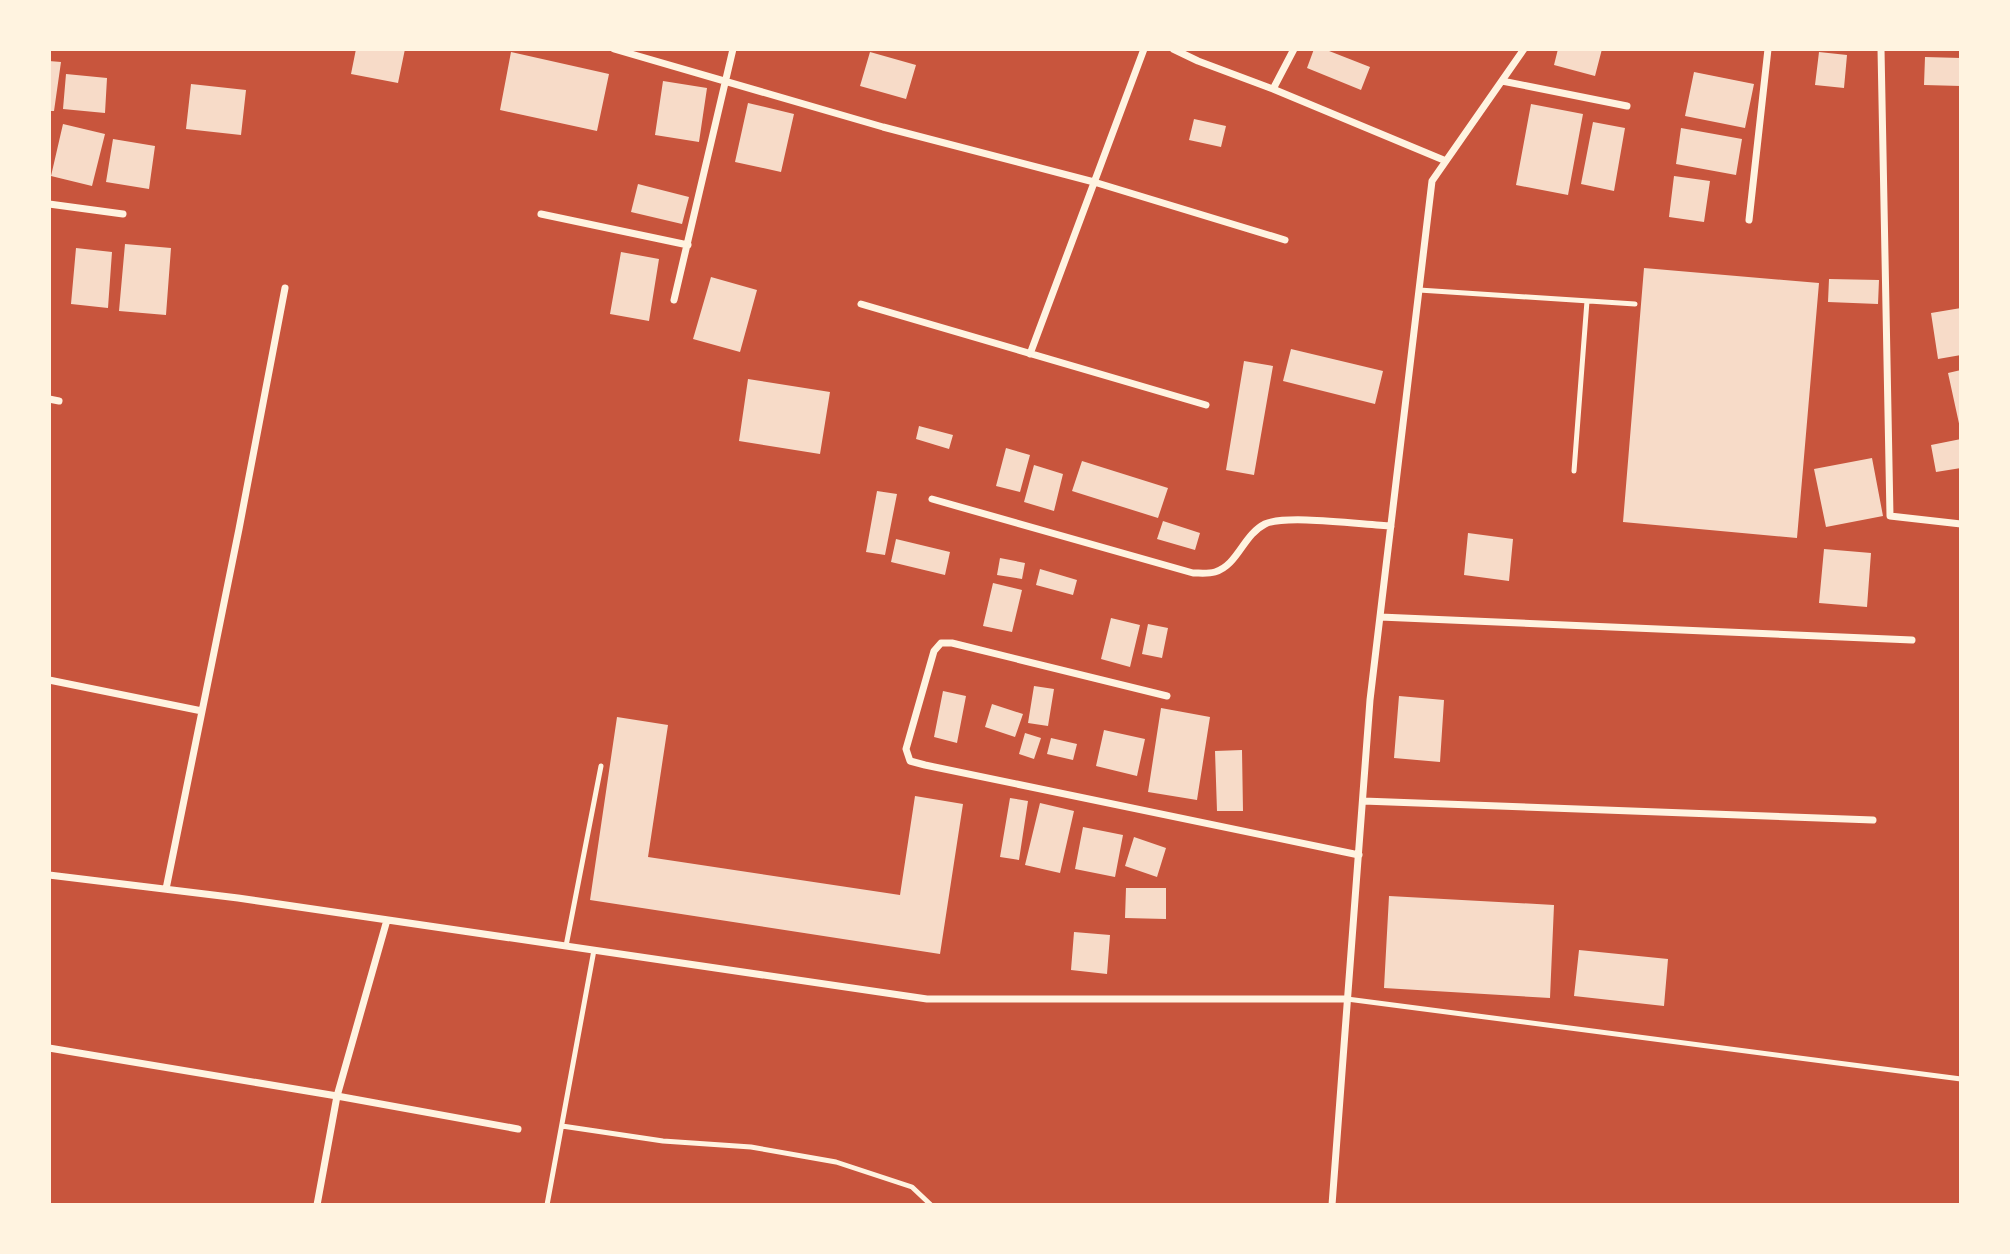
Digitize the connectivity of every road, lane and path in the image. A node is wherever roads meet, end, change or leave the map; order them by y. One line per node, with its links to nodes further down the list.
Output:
1 (614, 49): 9 (street)
2 (733, 49): 9 (street)
3 (1144, 49): 14 (street)
4 (1173, 49): 11 (street)
5 (1294, 49): 11 (street)
6 (1524, 49): 10 (street)
7 (1768, 49): 18 (street)
8 (1881, 49): 33 (street)
9 (727, 80): 14 (street); 20 (street)
10 (1502, 81): 12 (street); 13 (street)
11 (1273, 89): 13 (street)
12 (1627, 106)
13 (1446, 161): 22 (street)
14 (1094, 183): 19 (street); 27 (street)
15 (49, 204): 17 (street)
16 (541, 214): 20 (street)
17 (123, 215)
18 (1749, 220)
19 (1285, 240)
20 (688, 245): 23 (street)
21 (285, 288): 39 (street)
22 (1419, 290): 24 (lane); 34 (street)
23 (674, 300)
24 (1587, 302): 26 (lane); 31 (lane)
25 (861, 304): 27 (street)
26 (1635, 304)
27 (1030, 354): 30 (street)
28 (49, 399): 29 (street)
29 (59, 401)
30 (1206, 405)
31 (1574, 471)
32 (932, 499): 34 (street)
33 (1961, 524)
34 (1391, 526): 35 (street)
35 (1380, 617): 36 (street); 41 (street)
36 (1912, 640)
37 (49, 680): 39 (street)
38 (1167, 696): 43 (street)
39 (202, 711): 45 (street)
40 (601, 766): 47 (lane)
41 (1363, 801): 42 (street); 43 (street)
42 (1873, 820)
43 (1359, 855): 49 (street)
44 (49, 875): 45 (street)
45 (166, 889): 46 (street)
46 (387, 920): 47 (street); 52 (street)
47 (566, 946): 48 (street)
48 (594, 950): 49 (street); 53 (lane)
49 (1348, 999): 51 (lane); 58 (street)
50 (49, 1048): 52 (street)
51 (1961, 1079)
52 (337, 1096): 54 (street); 55 (street)
53 (562, 1126): 56 (lane); 57 (lane)
54 (518, 1129)
55 (317, 1205)
56 (547, 1205)
57 (931, 1205)
58 (1332, 1205)

